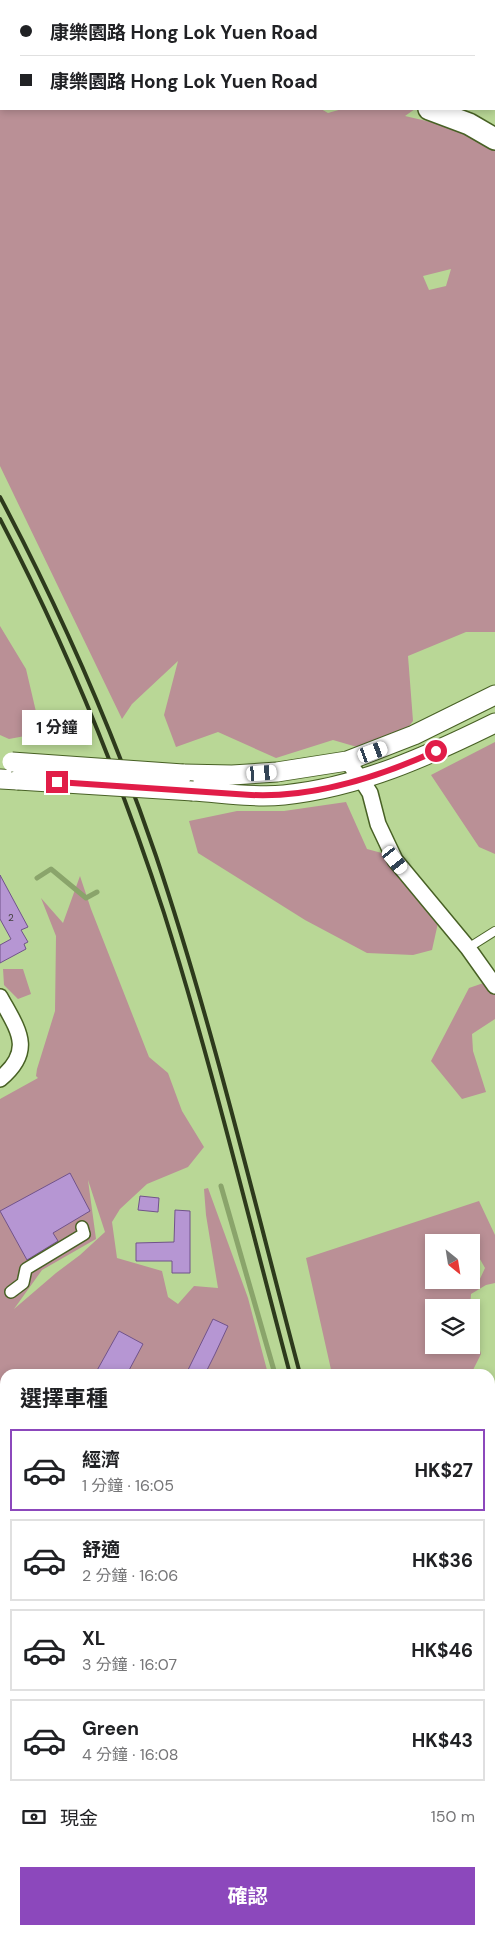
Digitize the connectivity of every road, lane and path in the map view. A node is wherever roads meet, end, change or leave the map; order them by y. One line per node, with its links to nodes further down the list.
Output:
1 (439, 110): 2 (main road)
2 (495, 139)
3 (495, 696): 5 (street)
4 (495, 722): 8 (street)
5 (347, 761): 6 (street, bridge); 8 (street)
6 (6, 762)
7 (9, 779): 8 (street, bridge)
8 (361, 779): 10 (street)
9 (495, 931): 10 (lane)
10 (468, 948): 11 (street)
11 (495, 986)
12 (0, 997): 13 (street)
13 (0, 1079)
14 (82, 1227): 15 (street)
15 (11, 1292)

